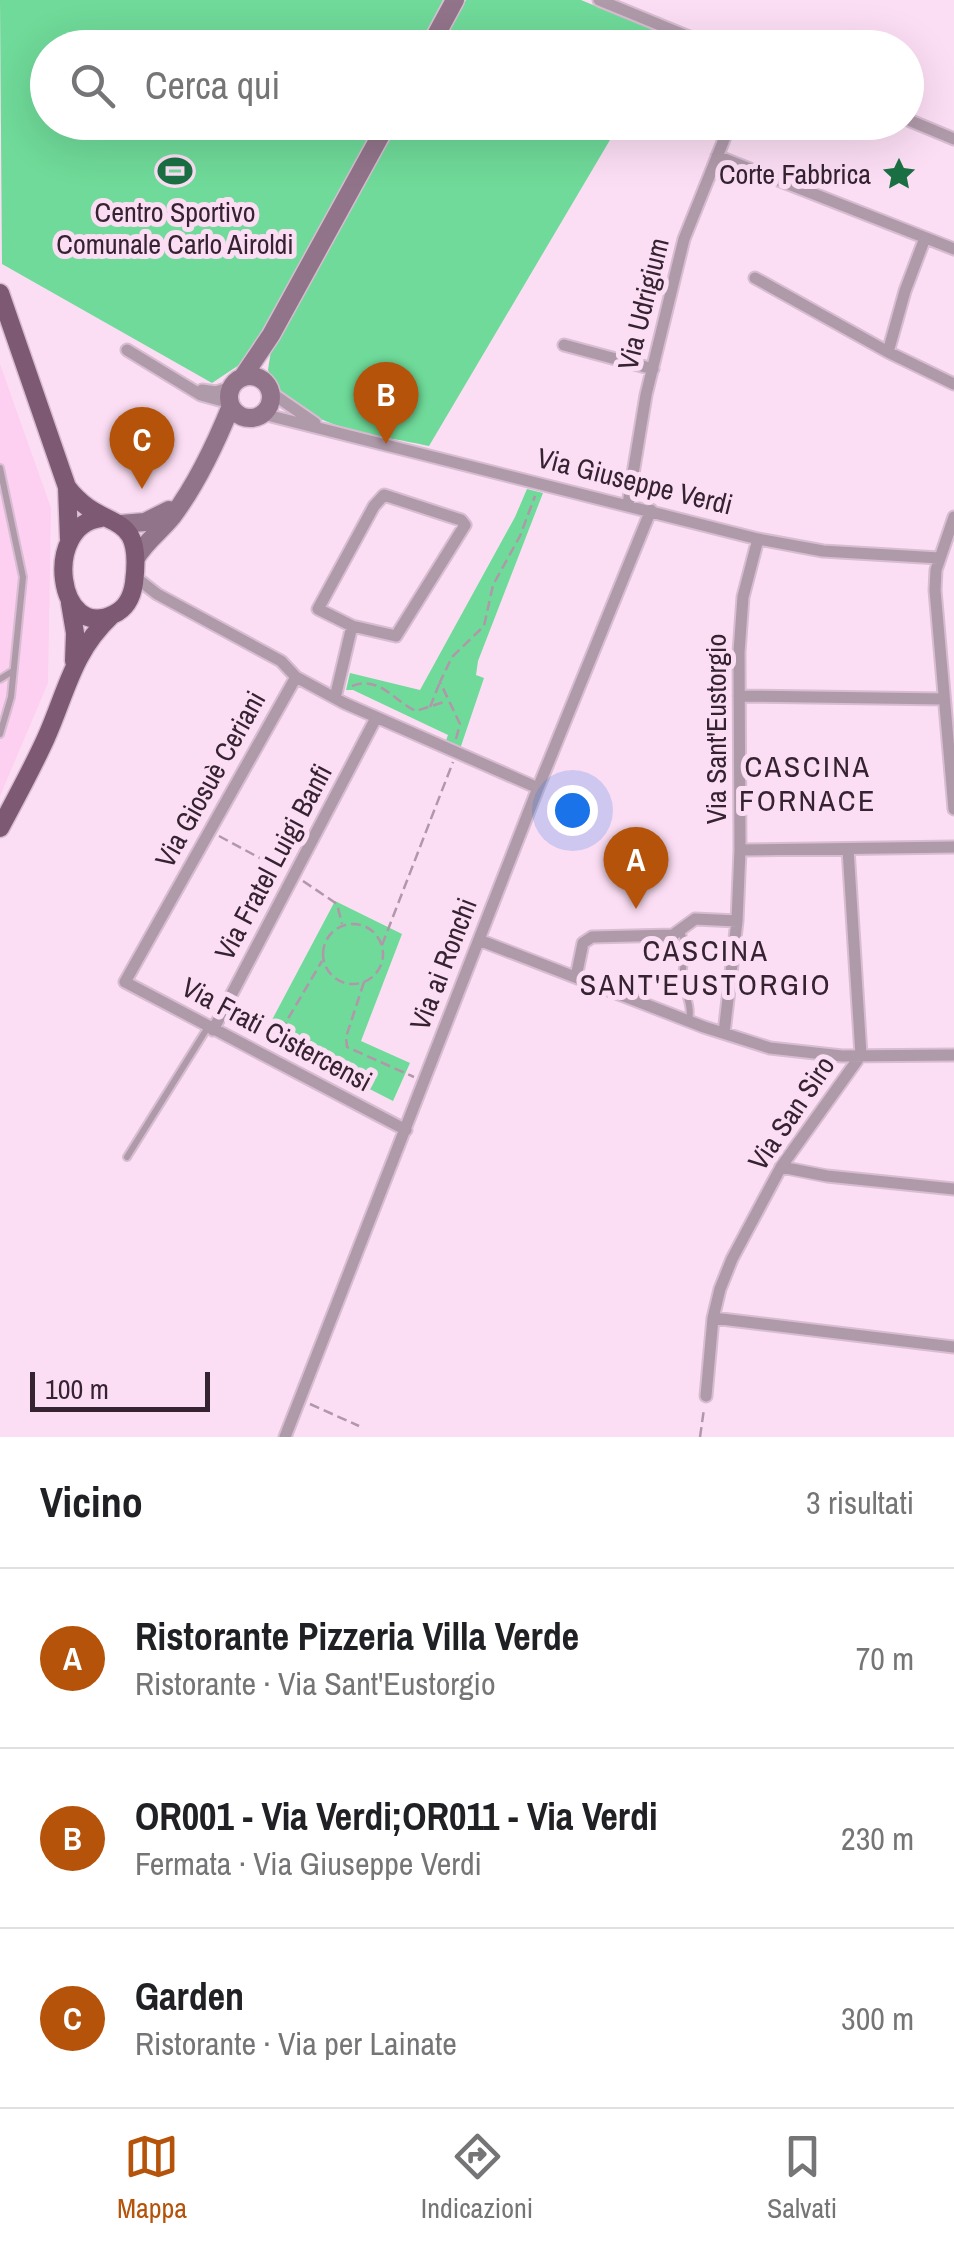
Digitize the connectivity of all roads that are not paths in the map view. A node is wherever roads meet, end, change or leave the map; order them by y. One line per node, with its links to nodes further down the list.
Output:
1 (455, 0): 3 (street)
2 (598, 0): 4 (street)
3 (439, 30)
4 (672, 30)
5 (924, 128): 8 (street)
6 (378, 140): 14 (street)
7 (724, 140): 9 (street, Via Udrigium)
8 (954, 140)
9 (717, 156): 10 (street); 18 (street, Via Udrigium)
10 (925, 238): 11 (street); 17 (street)
11 (954, 249)
12 (755, 278): 17 (street)
13 (0, 294): 24 (main road)
14 (271, 336): 20 (street); 21 (street)
15 (564, 346): 18 (street)
16 (127, 350): 21 (street, Via Giuseppe Verdi)
17 (888, 352): 19 (street)
18 (653, 369): 25 (street, Via Udrigium)
19 (954, 384)
20 (267, 387): 21 (street); 21 (street); 22 (street, Via Giuseppe Verdi)
21 (240, 401): 22 (street, Via Giuseppe Verdi); 26 (street)
22 (322, 428): 25 (street, Via Giuseppe Verdi)
23 (0, 468): 39 (lane)
24 (67, 487): 28 (main road); 31 (main road)
25 (628, 504): 27 (street, Via Giuseppe Verdi)
26 (178, 505): 30 (street); 34 (street)
27 (651, 510): 32 (street, Via Giuseppe Verdi); 48 (street, Via ai Ronchi)
28 (101, 518): 30 (main road); 31 (main road)
29 (954, 518): 33 (street)
30 (121, 524): 34 (main road)
31 (69, 539): 35 (main road)
32 (758, 539): 33 (street, Via Giuseppe Verdi); 42 (street, Via Sant'Eustorgio)
33 (940, 558): 43 (street)
34 (135, 567): 36 (main road); 40 (street)
35 (70, 602): 36 (main road); 38 (main road)
36 (111, 616): 38 (main road)
37 (352, 626): 37 (street); 44 (street)
38 (74, 662): 50 (main road)
39 (14, 670): 41 (lane); 46 (lane)
40 (296, 677): 44 (street, Via Giosuè Ceriani); 58 (street, Via Giosuè Ceriani)
41 (0, 679)
42 (739, 696): 43 (street); 53 (street, Via Sant'Eustorgio)
43 (943, 699): 47 (street)
44 (339, 700): 45 (street, Via Giosuè Ceriani)
45 (376, 718): 48 (street, Via Giosuè Ceriani); 60 (street, Via Fratel Luigi Banfi)
46 (0, 734)
47 (951, 741): 49 (street)
48 (538, 788): 56 (street, Via ai Ronchi)
49 (954, 809)
50 (0, 828)
51 (954, 847): 52 (street)
52 (848, 849): 53 (street); 63 (street, Via San Siro)
53 (740, 850): 54 (street, Via Sant'Eustorgio)
54 (738, 921): 55 (street); 61 (street, Via Sant'Eustorgio)
55 (680, 931): 57 (street); 59 (lane)
56 (480, 940): 57 (street); 64 (street, Via ai Ronchi)
57 (576, 977): 59 (street)
58 (126, 982): 60 (street, Via Frati Cistercensi)
59 (689, 1021): 61 (street)
60 (211, 1028): 64 (street, Via Frati Cistercensi); 65 (lane)
61 (724, 1034): 63 (street)
62 (954, 1054): 63 (street)
63 (861, 1055): 66 (street, Via San Siro)
64 (406, 1130): 71 (street, Via ai Ronchi)
65 (127, 1157)
66 (781, 1167): 67 (street); 68 (street, Via San Siro)
67 (954, 1189)
68 (713, 1318): 69 (street); 70 (street, Via San Siro)
69 (954, 1348)
70 (706, 1396)
71 (285, 1437)

